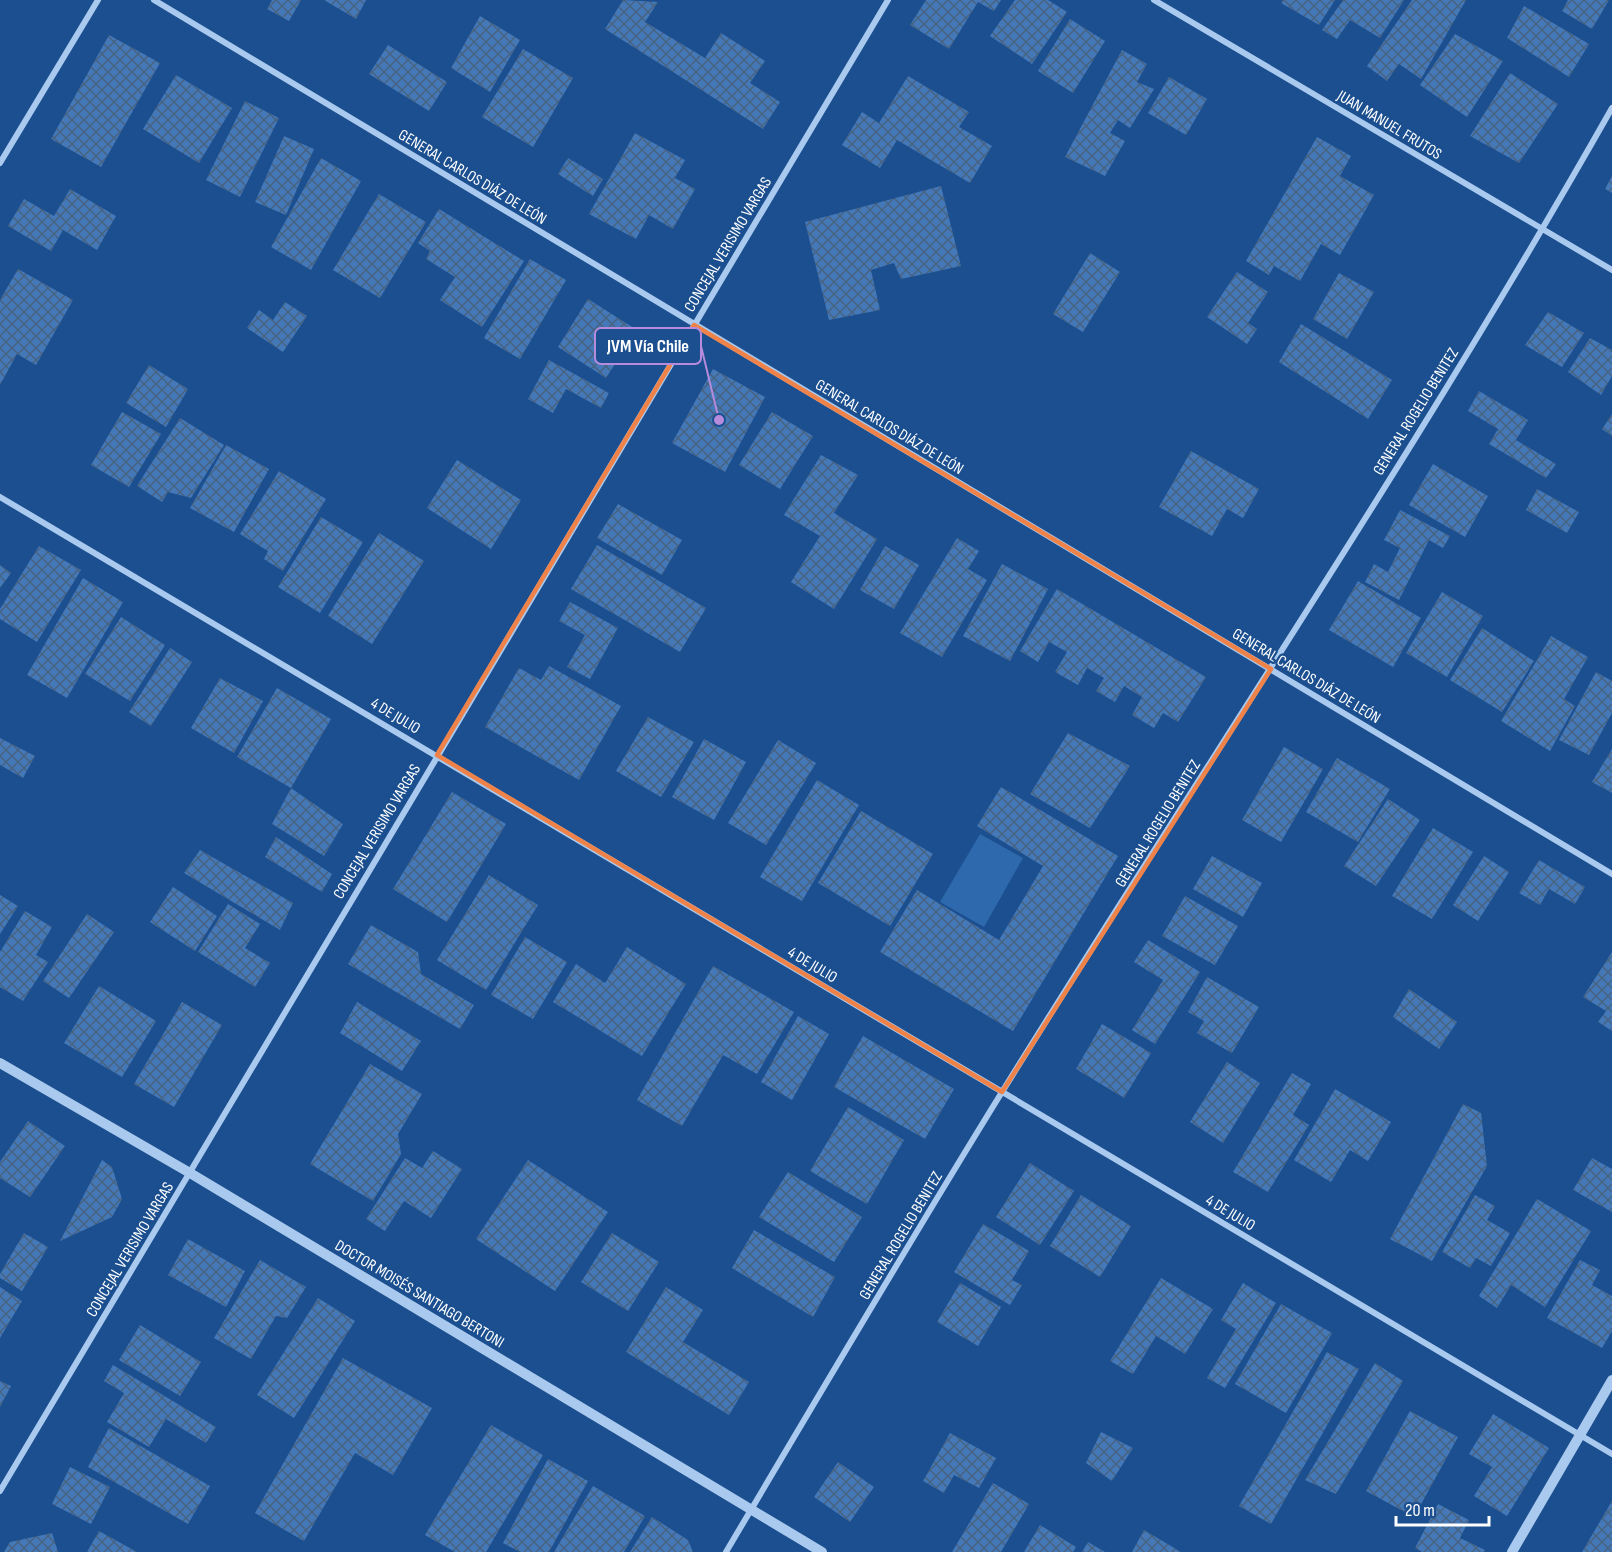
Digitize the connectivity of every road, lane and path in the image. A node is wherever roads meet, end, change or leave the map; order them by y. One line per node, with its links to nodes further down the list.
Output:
1 (98, 0): 6 (street)
2 (154, 0): 9 (street, GENERAL CARLOS DIÁZ DE LEÓN)
3 (888, 0): 9 (street, CONCEJAL VERISIMO VARGAS)
4 (1154, 0): 7 (street, JUAN MANUEL FRUTOS)
5 (1612, 108): 7 (street, GENERAL ROGELIO BENITEZ)
6 (0, 163)
7 (1543, 230): 8 (street, JUAN MANUEL FRUTOS); 11 (street, GENERAL ROGELIO BENITEZ)
8 (1612, 270)
9 (694, 325): 11 (street, GENERAL CARLOS DIÁZ DE LEÓN); 12 (street, CONCEJAL VERISIMO VARGAS)
10 (0, 497): 12 (street, 4 DE JULIO)
11 (1271, 669): 13 (street, GENERAL CARLOS DIÁZ DE LEÓN); 15 (street, GENERAL ROGELIO BENITEZ)
12 (437, 755): 15 (street, 4 DE JULIO); 16 (street, CONCEJAL VERISIMO VARGAS)
13 (1612, 874)
14 (0, 1063): 16 (street, DOCTOR MOISÉS SANTIAGO BERTONI)
15 (1002, 1092): 18 (street, 4 DE JULIO); 21 (street, GENERAL ROGELIO BENITEZ)
16 (190, 1173): 20 (street, CONCEJAL VERISIMO VARGAS); 21 (street, DOCTOR MOISÉS SANTIAGO BERTONI)
17 (1612, 1380): 18 (street)
18 (1580, 1435): 19 (street, 4 DE JULIO); 24 (street)
19 (1612, 1454)
20 (0, 1491)
21 (751, 1510): 22 (street, GENERAL ROGELIO BENITEZ); 23 (street, DOCTOR MOISÉS SANTIAGO BERTONI)
22 (726, 1552)
23 (822, 1552)
24 (1512, 1552)

